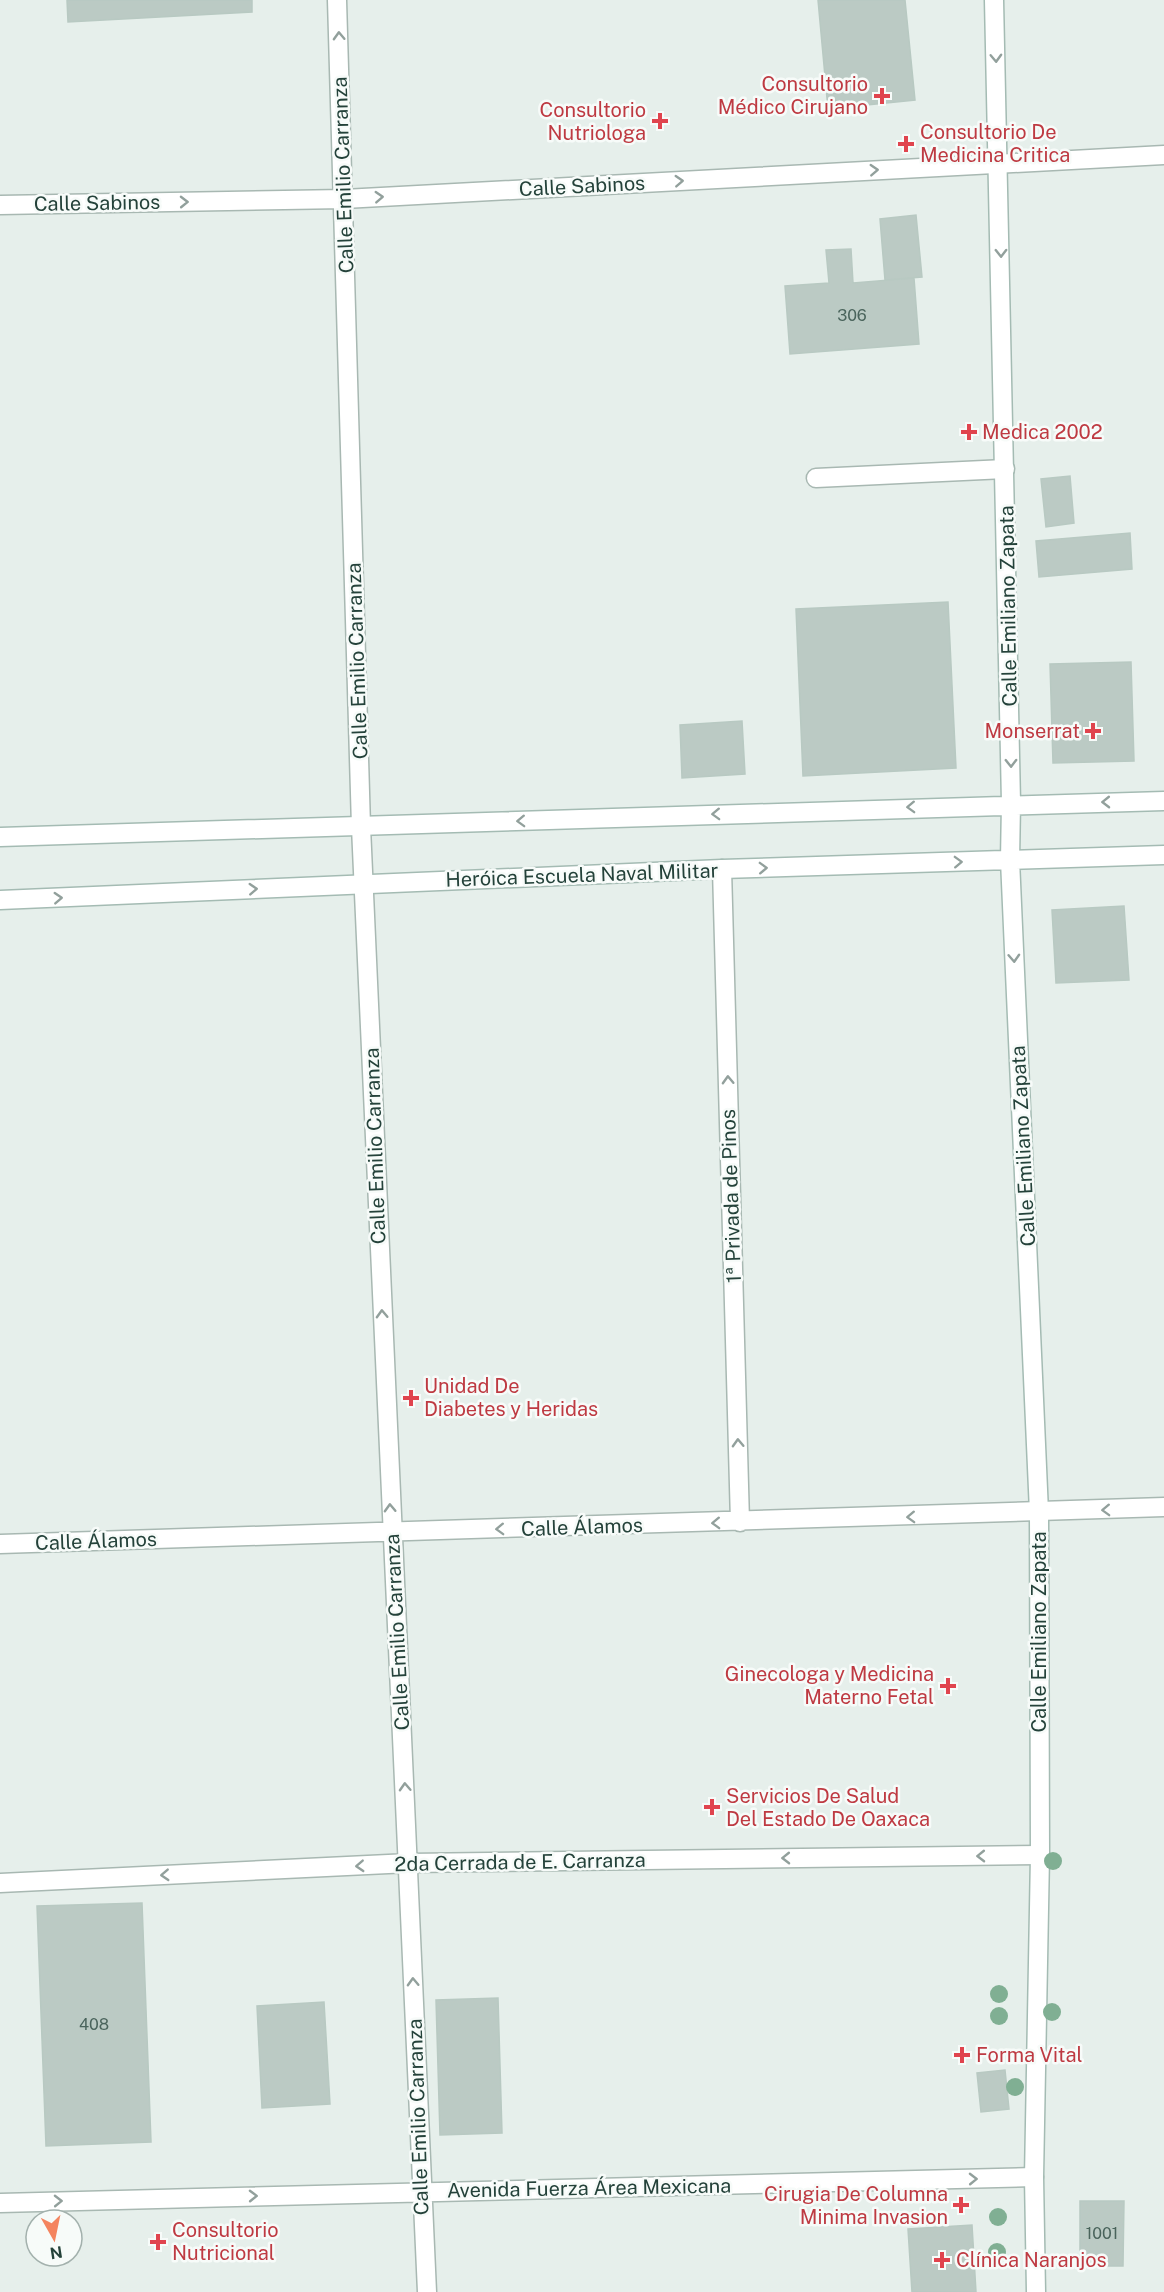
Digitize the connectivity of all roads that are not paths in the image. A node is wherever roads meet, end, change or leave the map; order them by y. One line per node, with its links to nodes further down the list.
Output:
1 (337, 0): 5 (street, Calle Emilio Carranza, one-way to 1)
2 (994, 0): 4 (street, Calle Emiliano Zapata, one-way to 4)
3 (1164, 155): 4 (street, Calle Sabinos)
4 (999, 163): 5 (street, Calle Sabinos, one-way to 4); 7 (street, Calle Emiliano Zapata, one-way to 7)
5 (344, 199): 6 (street, Calle Sabinos, one-way to 5); 11 (street, Calle Emilio Carranza)
6 (0, 205)
7 (1005, 470): 8 (street); 10 (street, Calle Emiliano Zapata, one-way to 10)
8 (816, 478)
9 (1164, 801): 10 (street, one-way to 10)
10 (1011, 803): 11 (street, one-way to 11); 14 (street, Calle Emiliano Zapata)
11 (361, 827): 12 (street); 16 (street, Calle Emilio Carranza)
12 (0, 837)
13 (1164, 855): 14 (street, Heróica Escuela Naval Militar)
14 (1010, 860): 15 (street, Heróica Escuela Naval Militar, one-way to 14); 19 (street, Calle Emiliano Zapata, one-way to 19)
15 (722, 869): 16 (street, Heróica Escuela Naval Militar); 20 (street, 1ª Privada de Pinos, one-way to 15)
16 (364, 884): 17 (street, Heróica Escuela Naval Militar, one-way to 16); 21 (street, Calle Emilio Carranza, one-way to 16)
17 (0, 900)
18 (1164, 1507): 19 (street, Calle Álamos, one-way to 19)
19 (1039, 1512): 20 (street, Calle Álamos, one-way to 20); 23 (street, Calle Emiliano Zapata)
20 (740, 1522): 21 (street, Calle Álamos, one-way to 21)
21 (391, 1532): 22 (street, Calle Álamos); 24 (street, Calle Emilio Carranza, one-way to 21)
22 (0, 1544)
23 (1040, 1855): 24 (street, 2da Cerrada de E. Carranza, one-way to 24); 26 (street, Calle Emiliano Zapata)
24 (409, 1863): 25 (street, 2da Cerrada de E. Carranza, one-way to 25); 27 (street, Calle Emilio Carranza, one-way to 24)
25 (0, 1883)
26 (1034, 2178): 27 (street, Avenida Fuerza Área Mexicana, one-way to 26); 30 (street, Calle Emiliano Zapata)
27 (420, 2192): 28 (street, Avenida Fuerza Área Mexicana, one-way to 27); 29 (street, Calle Emilio Carranza)
28 (0, 2203)
29 (427, 2292)
30 (1036, 2292)

